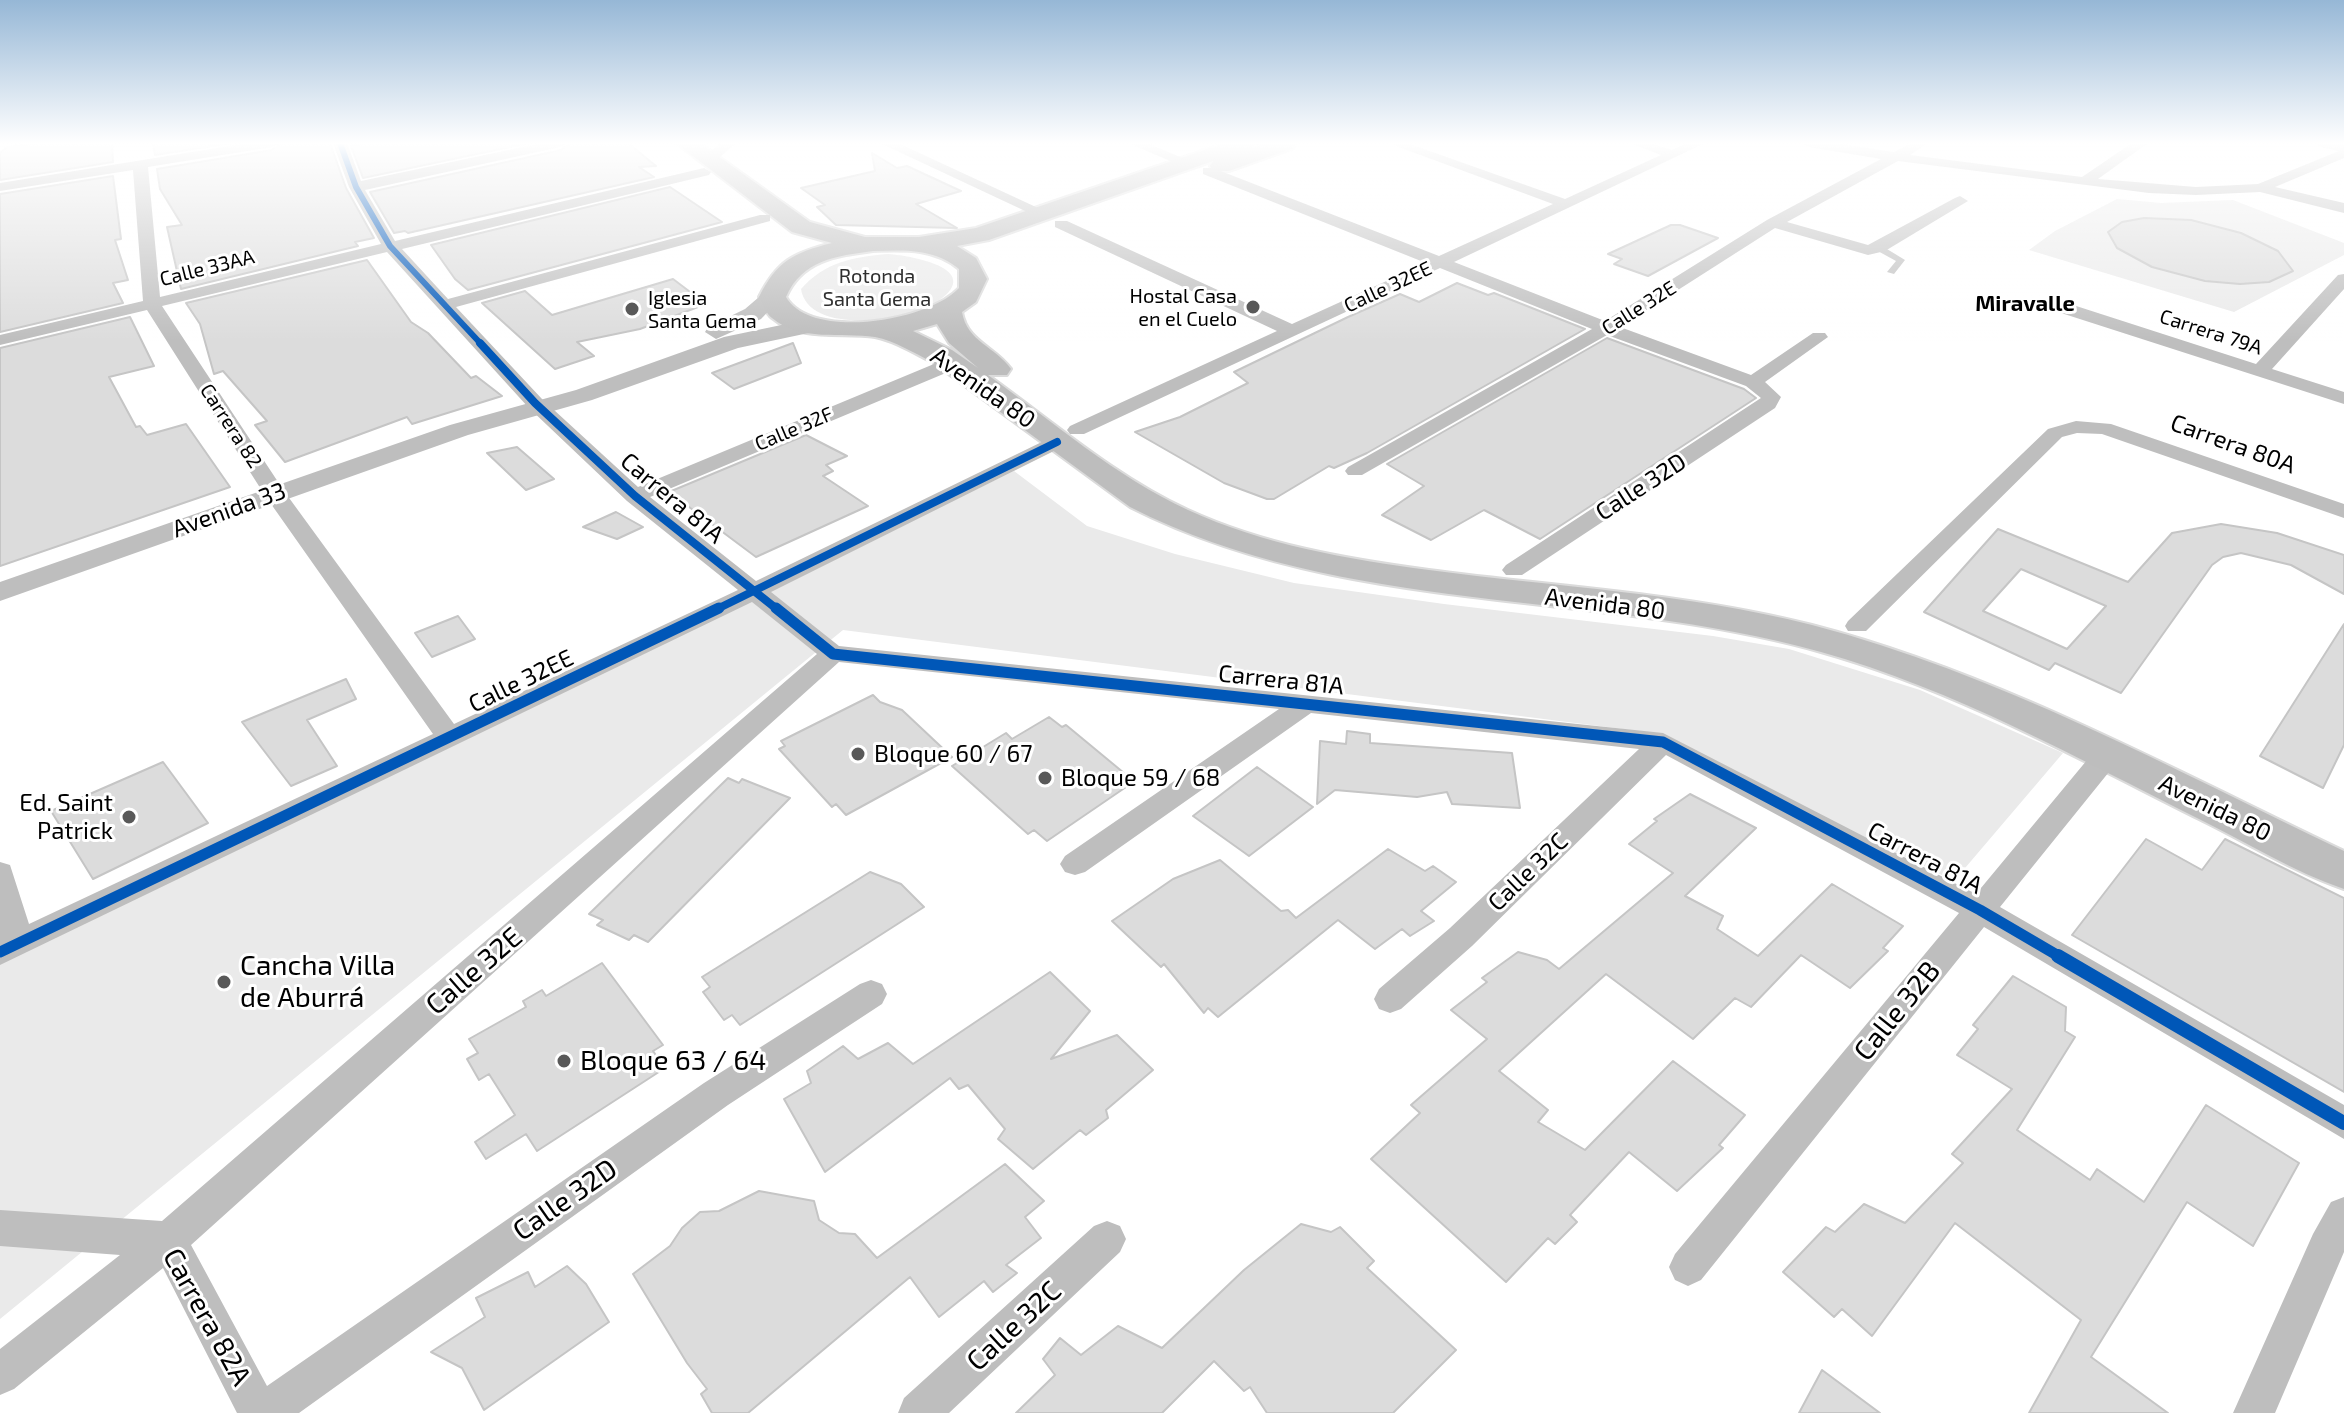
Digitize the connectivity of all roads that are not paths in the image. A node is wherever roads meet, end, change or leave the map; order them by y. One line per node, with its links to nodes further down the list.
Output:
1 (144, 209): 25 (street, Carrera 82)
2 (369, 209): 17 (street, Carrera 81A)
3 (535, 209): 17 (street, Calle 33AA)
4 (755, 209): 12 (main road)
5 (773, 209): 15 (main road)
6 (1030, 209): 13 (street)
7 (1080, 209): 13 (main road)
8 (1303, 209): 19 (street)
9 (1555, 209): 19 (street, Calle 32EE)
10 (1799, 209): 14 (street, Calle 32E)
11 (1946, 209): 18 (street)
12 (765, 218): 21 (main road); 26 (street)
13 (1052, 219): 16 (main road); 20 (main road); 32 (street)
14 (1773, 223): 18 (street); 30 (street, Calle 32E)
15 (866, 245): 16 (main road); 21 (main road)
16 (917, 245): 20 (main road)
17 (390, 246): 25 (street, Calle 33AA); 26 (street, Carrera 81A)
18 (1879, 248): 22 (lane)
19 (1439, 263): 30 (street); 32 (street, Calle 32EE)
20 (973, 270): 28 (main road)
21 (787, 272): 24 (main road)
22 (1891, 272)
23 (2344, 279): 36 (street)
24 (773, 295): 29 (main road); 39 (street, Avenida 33)
25 (152, 304): 34 (street, Calle 33AA); 42 (street, Carrera 82)
26 (444, 305): 39 (street, Carrera 81A)
27 (2064, 308): 36 (street, Carrera 79A)
28 (948, 311): 31 (main road); 40 (main road, Avenida 80)
29 (810, 326): 31 (main road); 39 (street, Avenida 33)
30 (1606, 328): 37 (street); 41 (street, Calle 32E)
31 (880, 330): 35 (main road, Avenida 80)
32 (1292, 331): 40 (street, Calle 32EE)
33 (1819, 337): 37 (street)
34 (0, 340)
35 (953, 363): 40 (main road, Avenida 80); 43 (street, Calle 32F)
36 (2260, 371): 38 (street, Carrera 79A)
37 (1753, 382): 45 (street, Calle 32D)
38 (2344, 398)
39 (536, 404): 42 (street, Avenida 33); 43 (street, Carrera 81A)
40 (1067, 436): 45 (main road, Avenida 80); 46 (street, Calle 32EE); 53 (main road, Avenida 80)
41 (1355, 471)
42 (275, 494): 47 (street, Avenida 33); 51 (street, Carrera 82)
43 (635, 496): 46 (street, Carrera 81A)
44 (2344, 511): 48 (street, Carrera 80A)
45 (1514, 570): 48 (main road, Avenida 80)
46 (755, 591): 49 (street, Carrera 81A); 51 (street, Calle 32EE)
47 (0, 592)
48 (1857, 626): 54 (main road, Avenida 80)
49 (833, 654): 50 (street, Carrera 81A); 66 (street, Calle 32E)
50 (1307, 703): 52 (street, Carrera 81A); 55 (street)
51 (450, 738): 59 (street, Calle 32EE)
52 (1663, 742): 58 (street, Carrera 81A); 61 (street, Calle 32C)
53 (2107, 755): 56 (main road, Avenida 80); 58 (street, Calle 32B)
54 (2344, 842)
55 (1075, 864)
56 (2344, 871)
57 (0, 873): 59 (street)
58 (1980, 910): 62 (street, Carrera 81A); 67 (street, Calle 32B)
59 (10, 948)
60 (871, 994): 69 (street, Calle 32D)
61 (1390, 999)
62 (2344, 1123)
63 (2344, 1215): 71 (street)
64 (0, 1228): 66 (street, Carrera 82A)
65 (1107, 1239): 70 (street, Calle 32C)
66 (168, 1240): 68 (street, Calle 32E); 69 (street, Carrera 82A)
67 (1688, 1267)
68 (0, 1375)
69 (262, 1413)
70 (919, 1413)
71 (2254, 1413)

